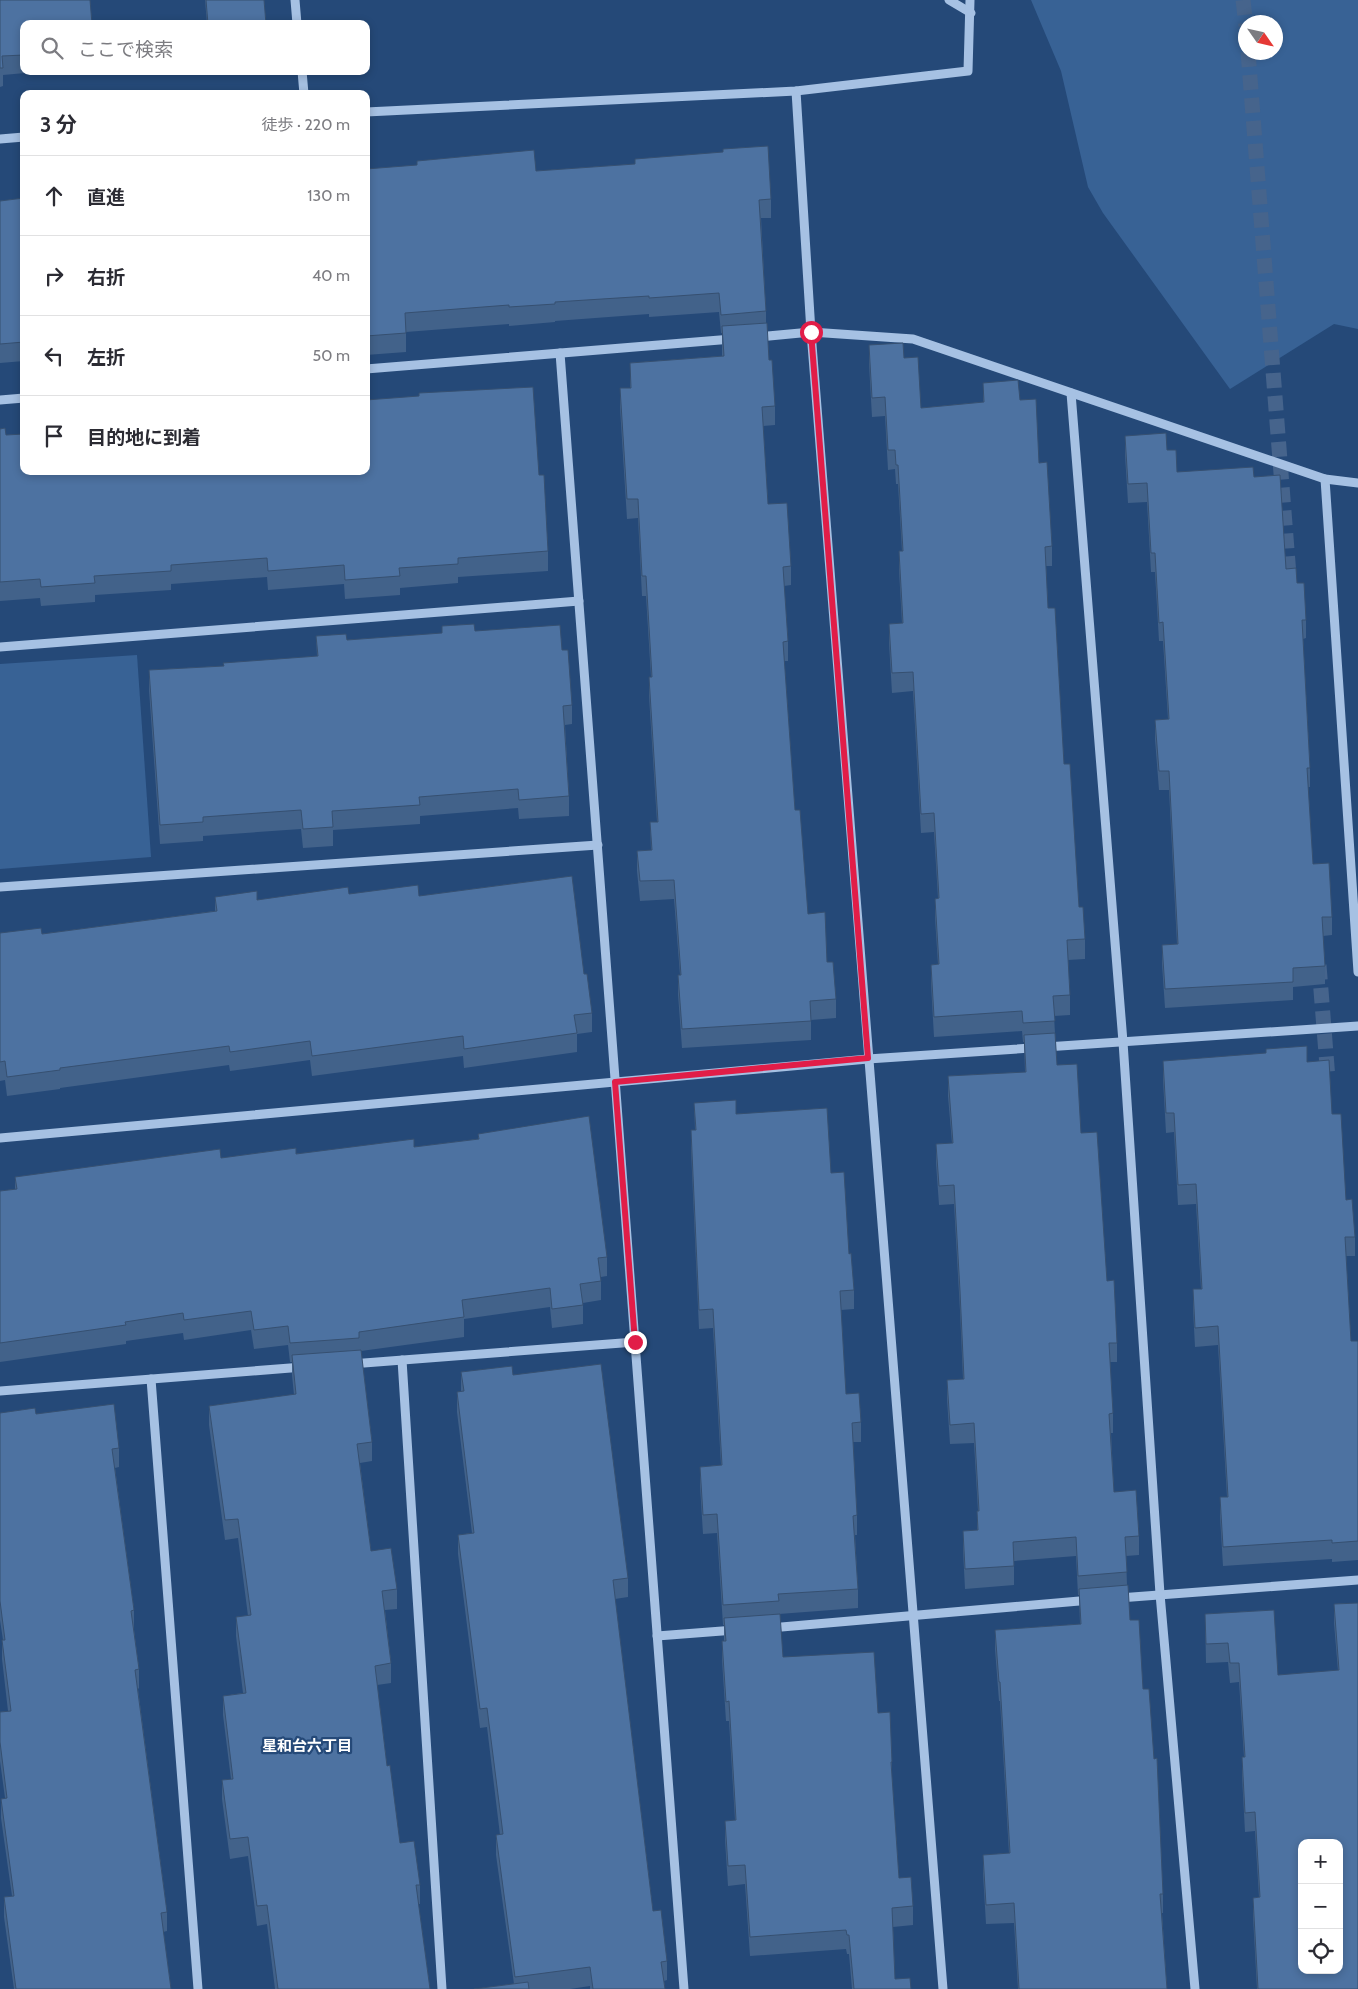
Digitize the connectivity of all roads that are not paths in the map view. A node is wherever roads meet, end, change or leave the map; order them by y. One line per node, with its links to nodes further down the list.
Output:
1 (295, 0): 5 (street)
2 (949, 0): 4 (street)
3 (970, 0): 4 (street)
4 (971, 13): 8 (street)
5 (298, 20)
6 (302, 75): 7 (street)
7 (304, 90)
8 (796, 91): 9 (street); 12 (street)
9 (370, 112)
10 (20, 137): 11 (street)
11 (0, 138)
12 (811, 332): 13 (street); 15 (street); 27 (street)
13 (560, 353): 14 (street); 20 (street)
14 (370, 369)
15 (1072, 393): 18 (street); 26 (street)
16 (20, 398): 17 (street)
17 (0, 400)
18 (1325, 479): 19 (street); 24 (street)
19 (1358, 482)
20 (579, 601): 21 (street); 22 (street)
21 (0, 647)
22 (598, 845): 23 (street); 28 (street)
23 (0, 887)
24 (1358, 972)
25 (1358, 1026): 26 (street)
26 (1123, 1042): 27 (street); 37 (street)
27 (868, 1058): 28 (street); 40 (street)
28 (615, 1082): 29 (street); 30 (street)
29 (0, 1138)
30 (635, 1342): 31 (street); 43 (street)
31 (402, 1360): 32 (street); 45 (street)
32 (344, 1364)
33 (315, 1366): 34 (street)
34 (151, 1379): 35 (street); 44 (street)
35 (0, 1391)
36 (1358, 1580): 37 (street)
37 (1160, 1594): 38 (street); 48 (street)
38 (1111, 1598)
39 (1101, 1599): 40 (street)
40 (914, 1617): 41 (street); 47 (street)
41 (756, 1629)
42 (746, 1630): 43 (street)
43 (657, 1636): 46 (street)
44 (198, 1989)
45 (442, 1989)
46 (684, 1989)
47 (944, 1989)
48 (1195, 1989)

